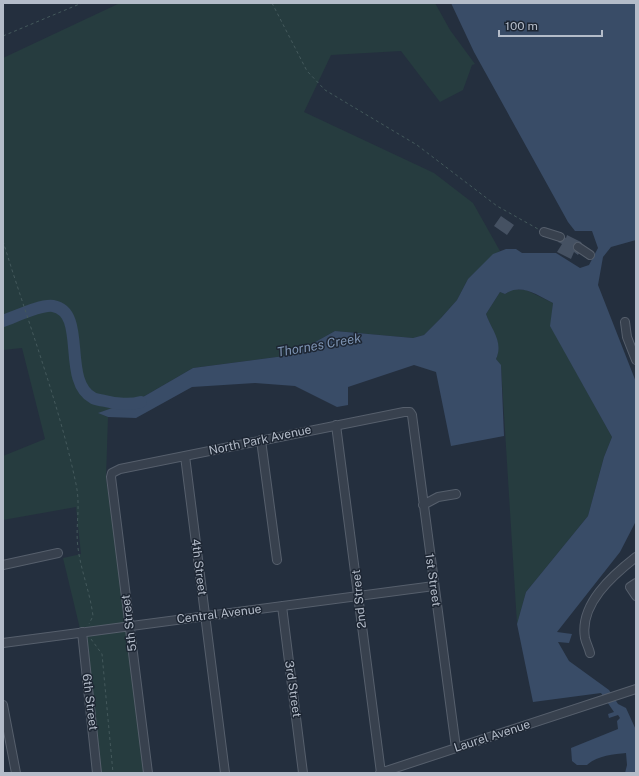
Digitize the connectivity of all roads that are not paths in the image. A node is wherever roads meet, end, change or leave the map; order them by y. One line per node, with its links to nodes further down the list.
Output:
1 (544, 232): 2 (street)
2 (560, 237)
3 (578, 247): 4 (street)
4 (590, 255)
5 (625, 322): 6 (street)
6 (636, 360)
7 (410, 412): 8 (street, North Park Avenue); 13 (street, 1st Street)
8 (336, 425): 9 (street, North Park Avenue); 20 (street, 2nd Street)
9 (261, 440): 10 (street, North Park Avenue); 16 (street)
10 (185, 456): 11 (street, North Park Avenue); 23 (street, 4th Street)
11 (112, 474): 24 (street, 5th Street)
12 (456, 494): 13 (street)
13 (423, 505): 19 (street, 1st Street)
14 (58, 553): 17 (street)
15 (636, 556): 27 (street)
16 (277, 560)
17 (3, 565)
18 (636, 583): 21 (street)
19 (434, 586): 20 (street, Central Avenue); 30 (street, 1st Street)
20 (358, 596): 22 (street, Central Avenue); 36 (street, 2nd Street)
21 (636, 596)
22 (282, 606): 23 (street, Central Avenue); 35 (street, 3rd Street)
23 (206, 615): 24 (street, Central Avenue); 34 (street, 4th Street)
24 (129, 625): 25 (street, Central Avenue); 33 (street, 5th Street)
25 (87, 632): 26 (street, Central Avenue); 32 (street, 6th Street)
26 (3, 643)
27 (590, 653)
28 (636, 689): 30 (street, Laurel Avenue)
29 (3, 705): 31 (street)
30 (456, 748): 36 (street, Laurel Avenue)
31 (16, 773)
32 (97, 773)
33 (148, 773)
34 (225, 773)
35 (303, 773)
36 (380, 773)

